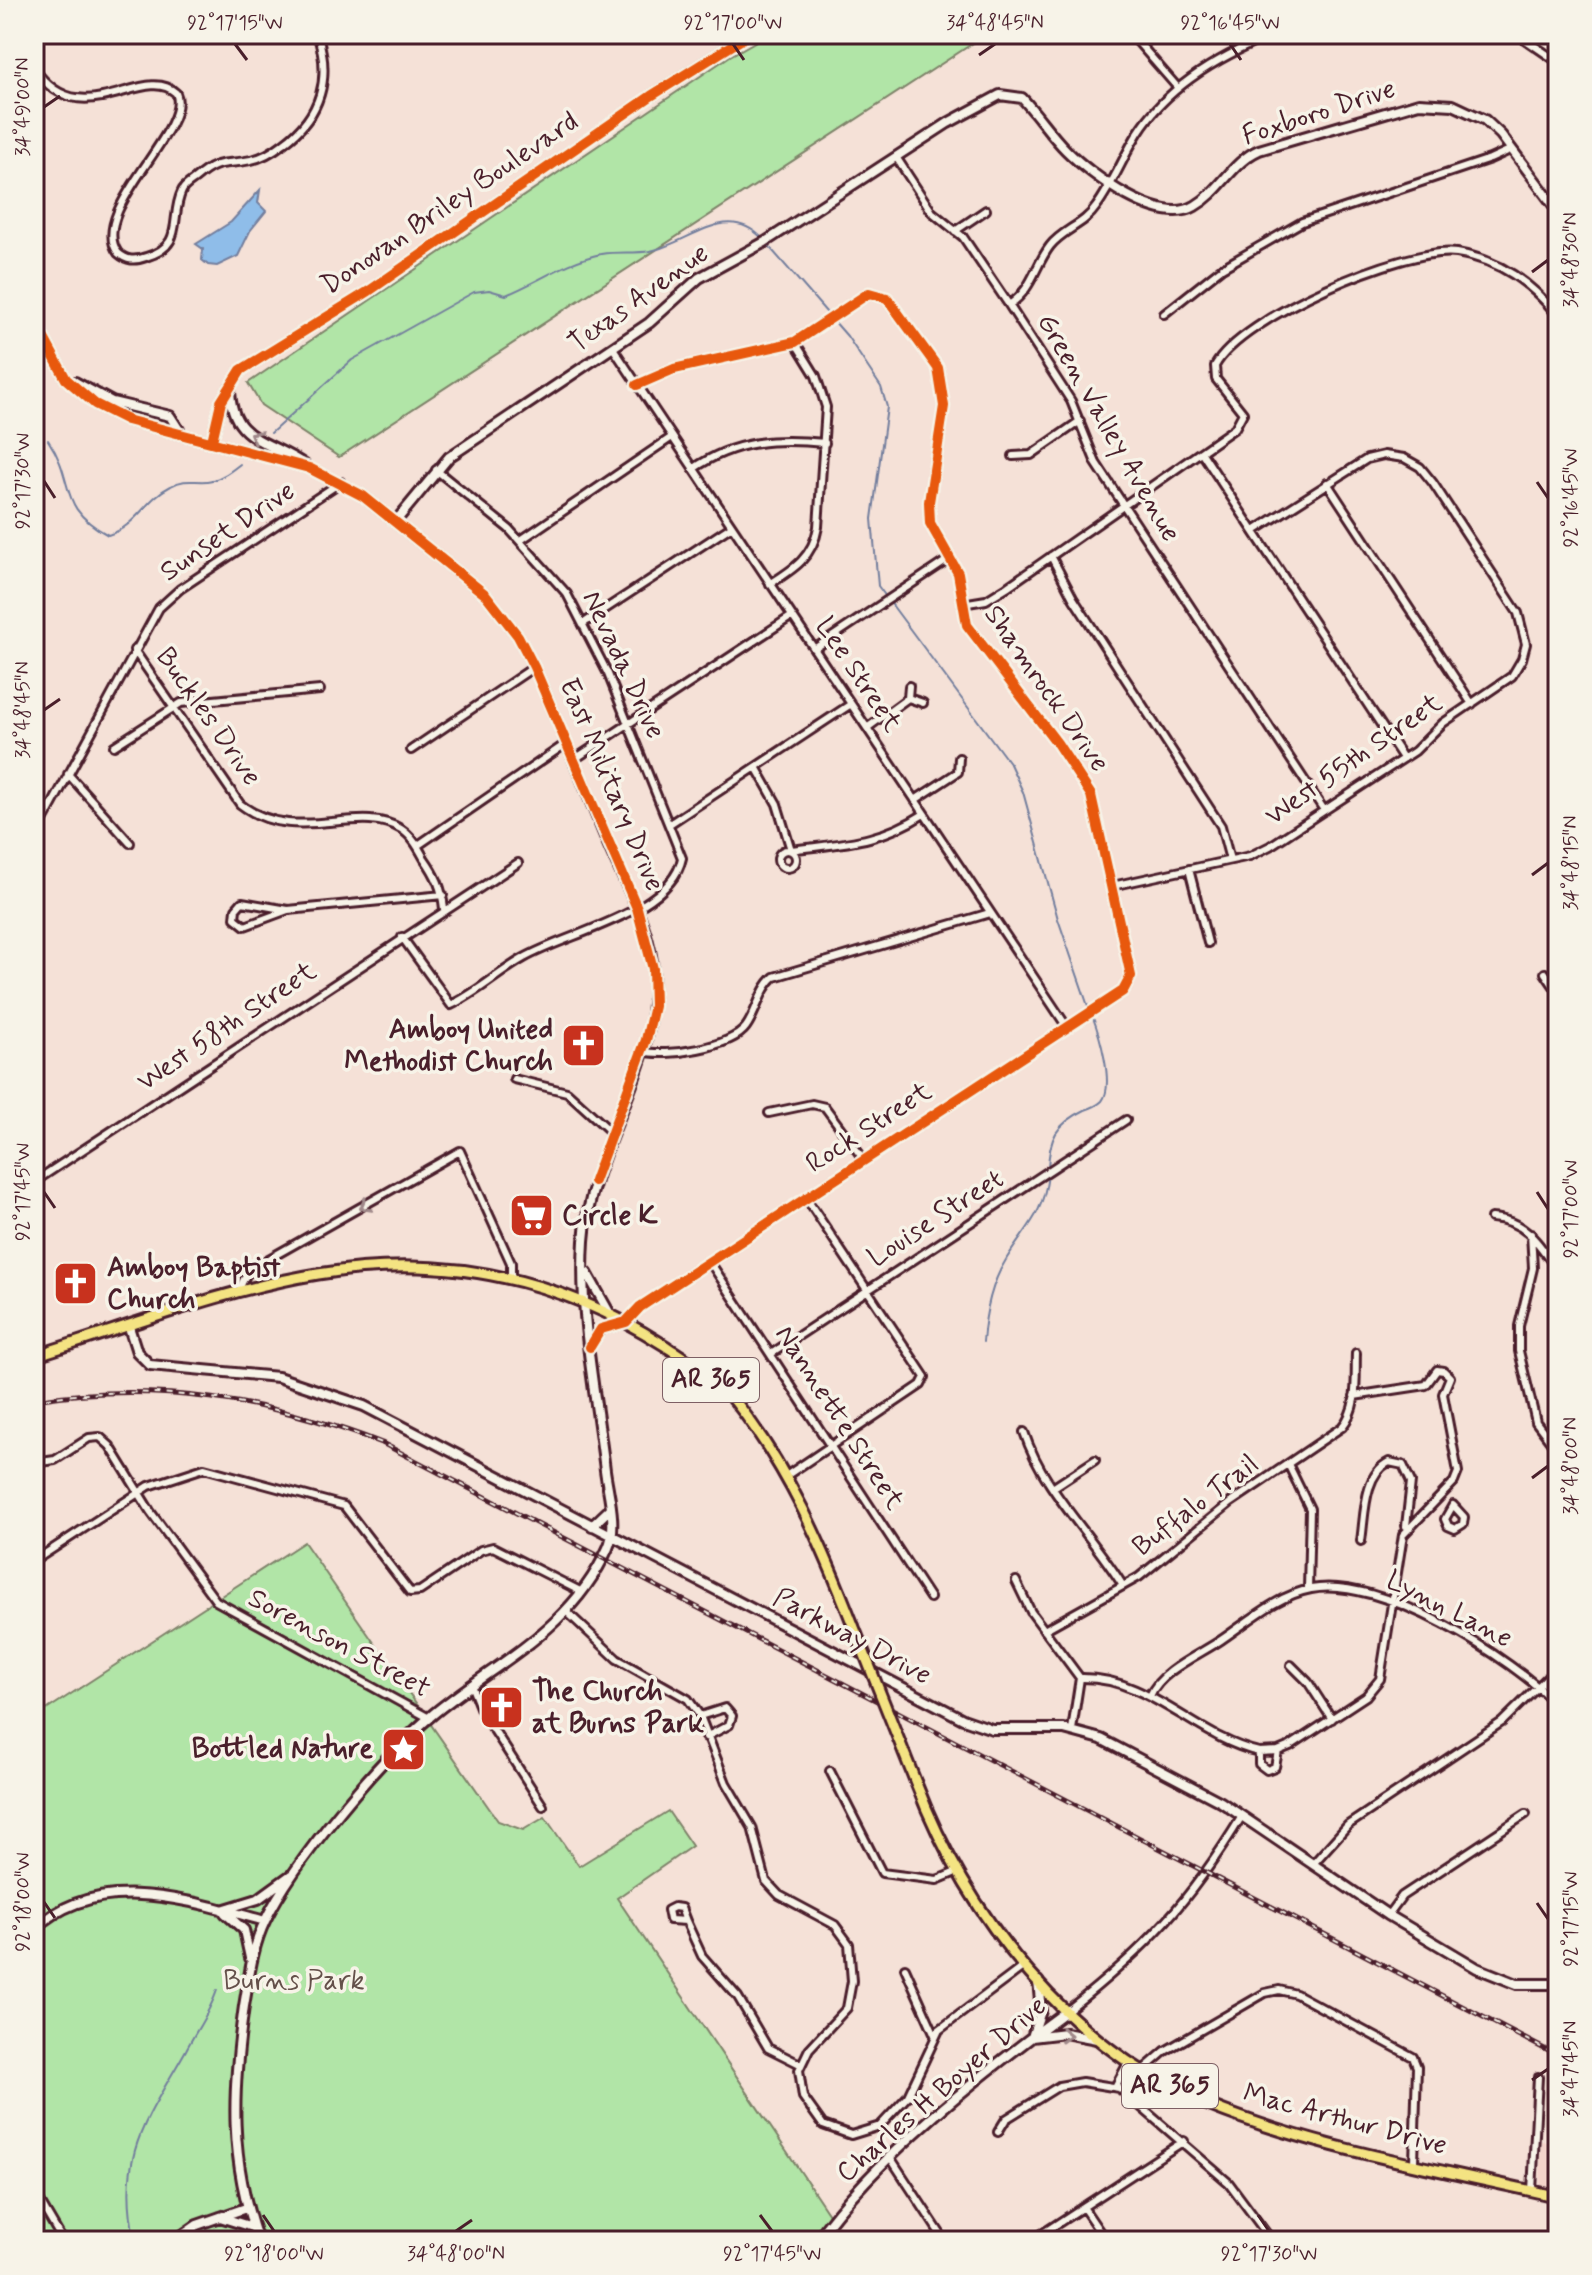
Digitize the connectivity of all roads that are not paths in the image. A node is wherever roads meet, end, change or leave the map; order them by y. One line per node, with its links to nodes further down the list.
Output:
1 (317, 34): 7 (street)
2 (750, 34): 22 (street, Donovan Briley Boulevard)
3 (1131, 34): 8 (street)
4 (1275, 34): 8 (street)
5 (1517, 34): 6 (street)
6 (1558, 62)
7 (34, 68)
8 (1178, 88): 12 (street)
9 (1012, 94): 11 (street, Texas Avenue); 12 (street, Foxboro Drive)
10 (1512, 149): 12 (street, Foxboro Drive); 14 (street, Foxboro Drive); 17 (street)
11 (896, 157): 15 (street, Green Valley Avenue); 21 (street, Texas Avenue)
12 (1111, 183): 16 (street)
13 (986, 210): 15 (street)
14 (1558, 211)
15 (955, 231): 16 (street, Green Valley Avenue)
16 (1009, 305): 24 (street, Green Valley Avenue)
17 (1164, 314)
18 (1558, 316): 29 (street)
19 (34, 320): 25 (street); 25 (street)
20 (795, 342): 23 (street, Shamrock Drive); 28 (street); 42 (street, Shamrock Drive)
21 (613, 348): 23 (street, Lee Street); 33 (street, Texas Avenue)
22 (230, 385): 27 (street, Donovan Briley Boulevard); 31 (street, one-way to 22)
23 (637, 385): 26 (street, Lee Street)
24 (1080, 421): 30 (street); 36 (street, Green Valley Avenue)
25 (181, 433): 27 (street)
26 (672, 437): 32 (street, Lee Street); 40 (street)
27 (212, 441): 31 (street)
28 (825, 443): 32 (street); 43 (street)
29 (1202, 453): 36 (street); 39 (street)
30 (1013, 456)
31 (309, 468): 34 (street, East Military Drive)
32 (693, 469): 38 (street, Lee Street)
33 (436, 470): 37 (street, Texas Avenue); 40 (street, Nevada Drive)
34 (341, 482): 37 (street, East Military Drive); 48 (street, Sunset Drive)
35 (1327, 483): 39 (street); 55 (street); 55 (street, West 55th Street)
36 (1124, 505): 41 (street); 70 (street, Green Valley Avenue)
37 (396, 521): 49 (street, East Military Drive)
38 (732, 526): 43 (street, Lee Street); 46 (street)
39 (1254, 531): 63 (street)
40 (521, 540): 46 (street, Nevada Drive)
41 (1051, 556): 44 (street); 76 (street)
42 (949, 559): 44 (street, Shamrock Drive); 47 (street)
43 (770, 584): 45 (street, Lee Street)
44 (962, 604): 79 (street, Shamrock Drive)
45 (792, 616): 47 (street, Lee Street); 57 (street)
46 (584, 623): 57 (street, Nevada Drive)
47 (814, 649): 54 (street, Lee Street)
48 (134, 650): 56 (street, Buckles Drive); 67 (street, Sunset Drive)
49 (534, 667): 59 (street, East Military Drive); 61 (street)
50 (909, 686): 52 (street)
51 (320, 690): 56 (street)
52 (908, 698): 53 (street); 58 (street)
53 (923, 703)
54 (851, 704): 58 (street, Lee Street); 65 (street)
55 (1472, 704): 63 (street, West 55th Street)
56 (173, 707): 60 (street); 75 (street, Buckles Drive)
57 (628, 724): 64 (street); 72 (street, Nevada Drive)
58 (867, 728): 69 (street, Lee Street)
59 (567, 743): 64 (street, East Military Drive); 75 (street)
60 (114, 746)
61 (411, 750)
62 (959, 758): 66 (street)
63 (1403, 758): 70 (street, West 55th Street)
64 (575, 759): 81 (street, East Military Drive)
65 (756, 767): 71 (street); 72 (street)
66 (958, 772): 68 (street); 69 (street)
67 (68, 774): 73 (street, Sunset Drive); 74 (street)
68 (968, 774)
69 (915, 800): 71 (street, Lee Street)
70 (1324, 810): 76 (street, West 55th Street)
71 (924, 814): 84 (street, Lee Street)
72 (671, 823): 81 (street, Nevada Drive)
73 (34, 838)
74 (130, 843)
75 (417, 846): 80 (street, Buckles Drive)
76 (1230, 860): 78 (street, West 55th Street)
77 (518, 863): 82 (street, West 58th Street)
78 (1189, 869): 79 (street, West 55th Street); 86 (street)
79 (1112, 886): 87 (street, Shamrock Drive)
80 (443, 895): 82 (street); 83 (street)
81 (637, 908): 85 (street); 91 (street, East Military Drive)
82 (444, 909): 85 (street, West 58th Street)
83 (288, 910): 83 (street)
84 (990, 913): 90 (street, Lee Street); 91 (street)
85 (402, 937): 97 (street, West 58th Street)
86 (1208, 943)
87 (1130, 970): 90 (street, Rock Street)
88 (1545, 973): 89 (street)
89 (1558, 992)
90 (1067, 1027): 96 (street, Rock Street)
91 (643, 1051): 95 (street, East Military Drive)
92 (514, 1079): 95 (street)
93 (769, 1113): 96 (street)
94 (1126, 1120): 105 (street, Louise Street)
95 (611, 1132): 102 (street, East Military Drive)
96 (864, 1160): 98 (street, Rock Street)
97 (34, 1182)
98 (806, 1198): 101 (street, Rock Street); 105 (street)
99 (1491, 1218): 100 (street)
100 (1531, 1234): 103 (street); 120 (street)
101 (710, 1262): 109 (street, Rock Street); 113 (street, Nannette Street)
102 (585, 1269): 107 (street, East Military Drive); 108 (street)
103 (1558, 1271)
104 (511, 1277): 106 (main road, AR 365); 106 (street, one-way to 106); 107 (main road, AR 365)
105 (869, 1290): 113 (street, Louise Street); 119 (street)
106 (237, 1294): 110 (main road, AR 365)
107 (586, 1301): 108 (main road, AR 365); 111 (street, East Military Drive)
108 (610, 1314): 109 (main road, AR 365)
109 (626, 1322): 111 (street); 124 (main road, AR 365)
110 (129, 1327): 114 (main road, AR 365); 130 (street, Parkway Drive)
111 (590, 1347): 129 (street, East Military Drive)
112 (1356, 1353): 117 (street, Buffalo Trail)
113 (771, 1354): 119 (street, Nannette Street)
114 (34, 1356)
115 (1426, 1385): 116 (street); 116 (street); 117 (street)
116 (1443, 1394): 127 (street)
117 (1354, 1396): 123 (street, Buffalo Trail)
118 (1024, 1432): 125 (street)
119 (831, 1446): 124 (street); 139 (street, Nannette Street)
120 (1558, 1451)
121 (1095, 1460): 125 (street)
122 (34, 1463): 126 (street, Sorenson Street)
123 (1288, 1464): 136 (street, Buffalo Trail); 137 (street)
124 (786, 1476): 163 (main road, Mac Arthur Drive / AR 365, bridge)
125 (1054, 1487): 136 (street)
126 (139, 1493): 134 (street); 138 (street); 151 (street, Sorenson Street)
127 (1444, 1493): 128 (street); 131 (street)
128 (1453, 1505)
129 (610, 1509): 130 (street); 132 (street, East Military Drive)
130 (592, 1526): 132 (street, Parkway Drive)
131 (1406, 1530): 133 (street); 140 (street)
132 (612, 1536): 138 (street); 153 (street, Parkway Drive)
133 (1361, 1541)
134 (34, 1561)
135 (1016, 1581): 142 (street)
136 (1123, 1586): 142 (street, Buffalo Trail)
137 (1308, 1589): 140 (street, Lynn Lane); 148 (street, Lynn Lane)
138 (582, 1592): 141 (street)
139 (930, 1598)
140 (1393, 1601): 147 (street, Lynn Lane); 152 (street)
141 (567, 1612): 146 (street); 150 (street)
142 (1044, 1630): 145 (street)
143 (1291, 1665): 152 (street)
144 (1558, 1667): 147 (street)
145 (1080, 1678): 148 (street); 153 (street)
146 (471, 1685): 151 (street); 158 (street)
147 (1538, 1687): 149 (street, Lynn Lane); 161 (street)
148 (1150, 1696): 156 (street)
149 (1558, 1706)
150 (700, 1716): 154 (street); 154 (street)
151 (429, 1718): 162 (street)
152 (1332, 1719): 155 (street)
153 (1072, 1730): 160 (street, Parkway Drive)
154 (706, 1737): 179 (street)
155 (1278, 1751): 156 (street); 156 (street)
156 (1259, 1752)
157 (830, 1771): 163 (street)
158 (543, 1806)
159 (1526, 1814): 165 (street)
160 (1242, 1816): 161 (street, Parkway Drive); 174 (street)
161 (1313, 1864): 165 (street, Parkway Drive)
162 (298, 1870): 164 (street); 166 (street)
163 (956, 1872): 170 (main road, Mac Arthur Drive / AR 365)
164 (222, 1910): 166 (street); 168 (street); 169 (street)
165 (1388, 1915): 173 (street, Parkway Drive)
166 (265, 1921): 169 (street)
167 (686, 1921): 179 (street)
168 (34, 1930)
169 (251, 1964): 191 (street)
170 (1024, 1966): 172 (main road, Mac Arthur Drive / AR 365); 175 (street)
171 (905, 1968): 175 (street)
172 (1037, 1980): 174 (main road, Mac Arthur Drive / AR 365); 176 (street)
173 (1558, 1984)
174 (1068, 2010): 176 (street, Charles H Boyer Drive); 177 (main road, Mac Arthur Drive / AR 365)
175 (935, 2035): 179 (street)
176 (1031, 2037): 177 (street, one-way to 177); 185 (street, Charles H Boyer Drive)
177 (1101, 2040): 178 (main road, Mac Arthur Drive / AR 365)
178 (1129, 2061): 180 (main road, Mac Arthur Drive / AR 365); 182 (street)
179 (800, 2064)
180 (1143, 2070): 186 (main road, Mac Arthur Drive / AR 365); 186 (street)
181 (1538, 2077): 187 (street)
182 (1115, 2087): 183 (street); 184 (street)
183 (998, 2132)
184 (1184, 2141): 190 (street); 201 (street)
185 (890, 2157): 197 (street, Charles H Boyer Drive); 198 (street)
186 (1414, 2162): 187 (main road, Mac Arthur Drive / AR 365)
187 (1532, 2191): 188 (main road, Mac Arthur Drive / AR 365)
188 (1558, 2197)
189 (39, 2200): 194 (street)
190 (1083, 2207): 199 (street); 200 (street)
191 (246, 2208): 192 (street); 193 (street)
192 (219, 2217): 193 (street); 195 (street)
193 (253, 2228): 196 (street)
194 (63, 2241)
195 (174, 2241)
196 (258, 2241)
197 (816, 2241)
198 (945, 2241)
199 (1031, 2241)
200 (1106, 2241)
201 (1272, 2241)

